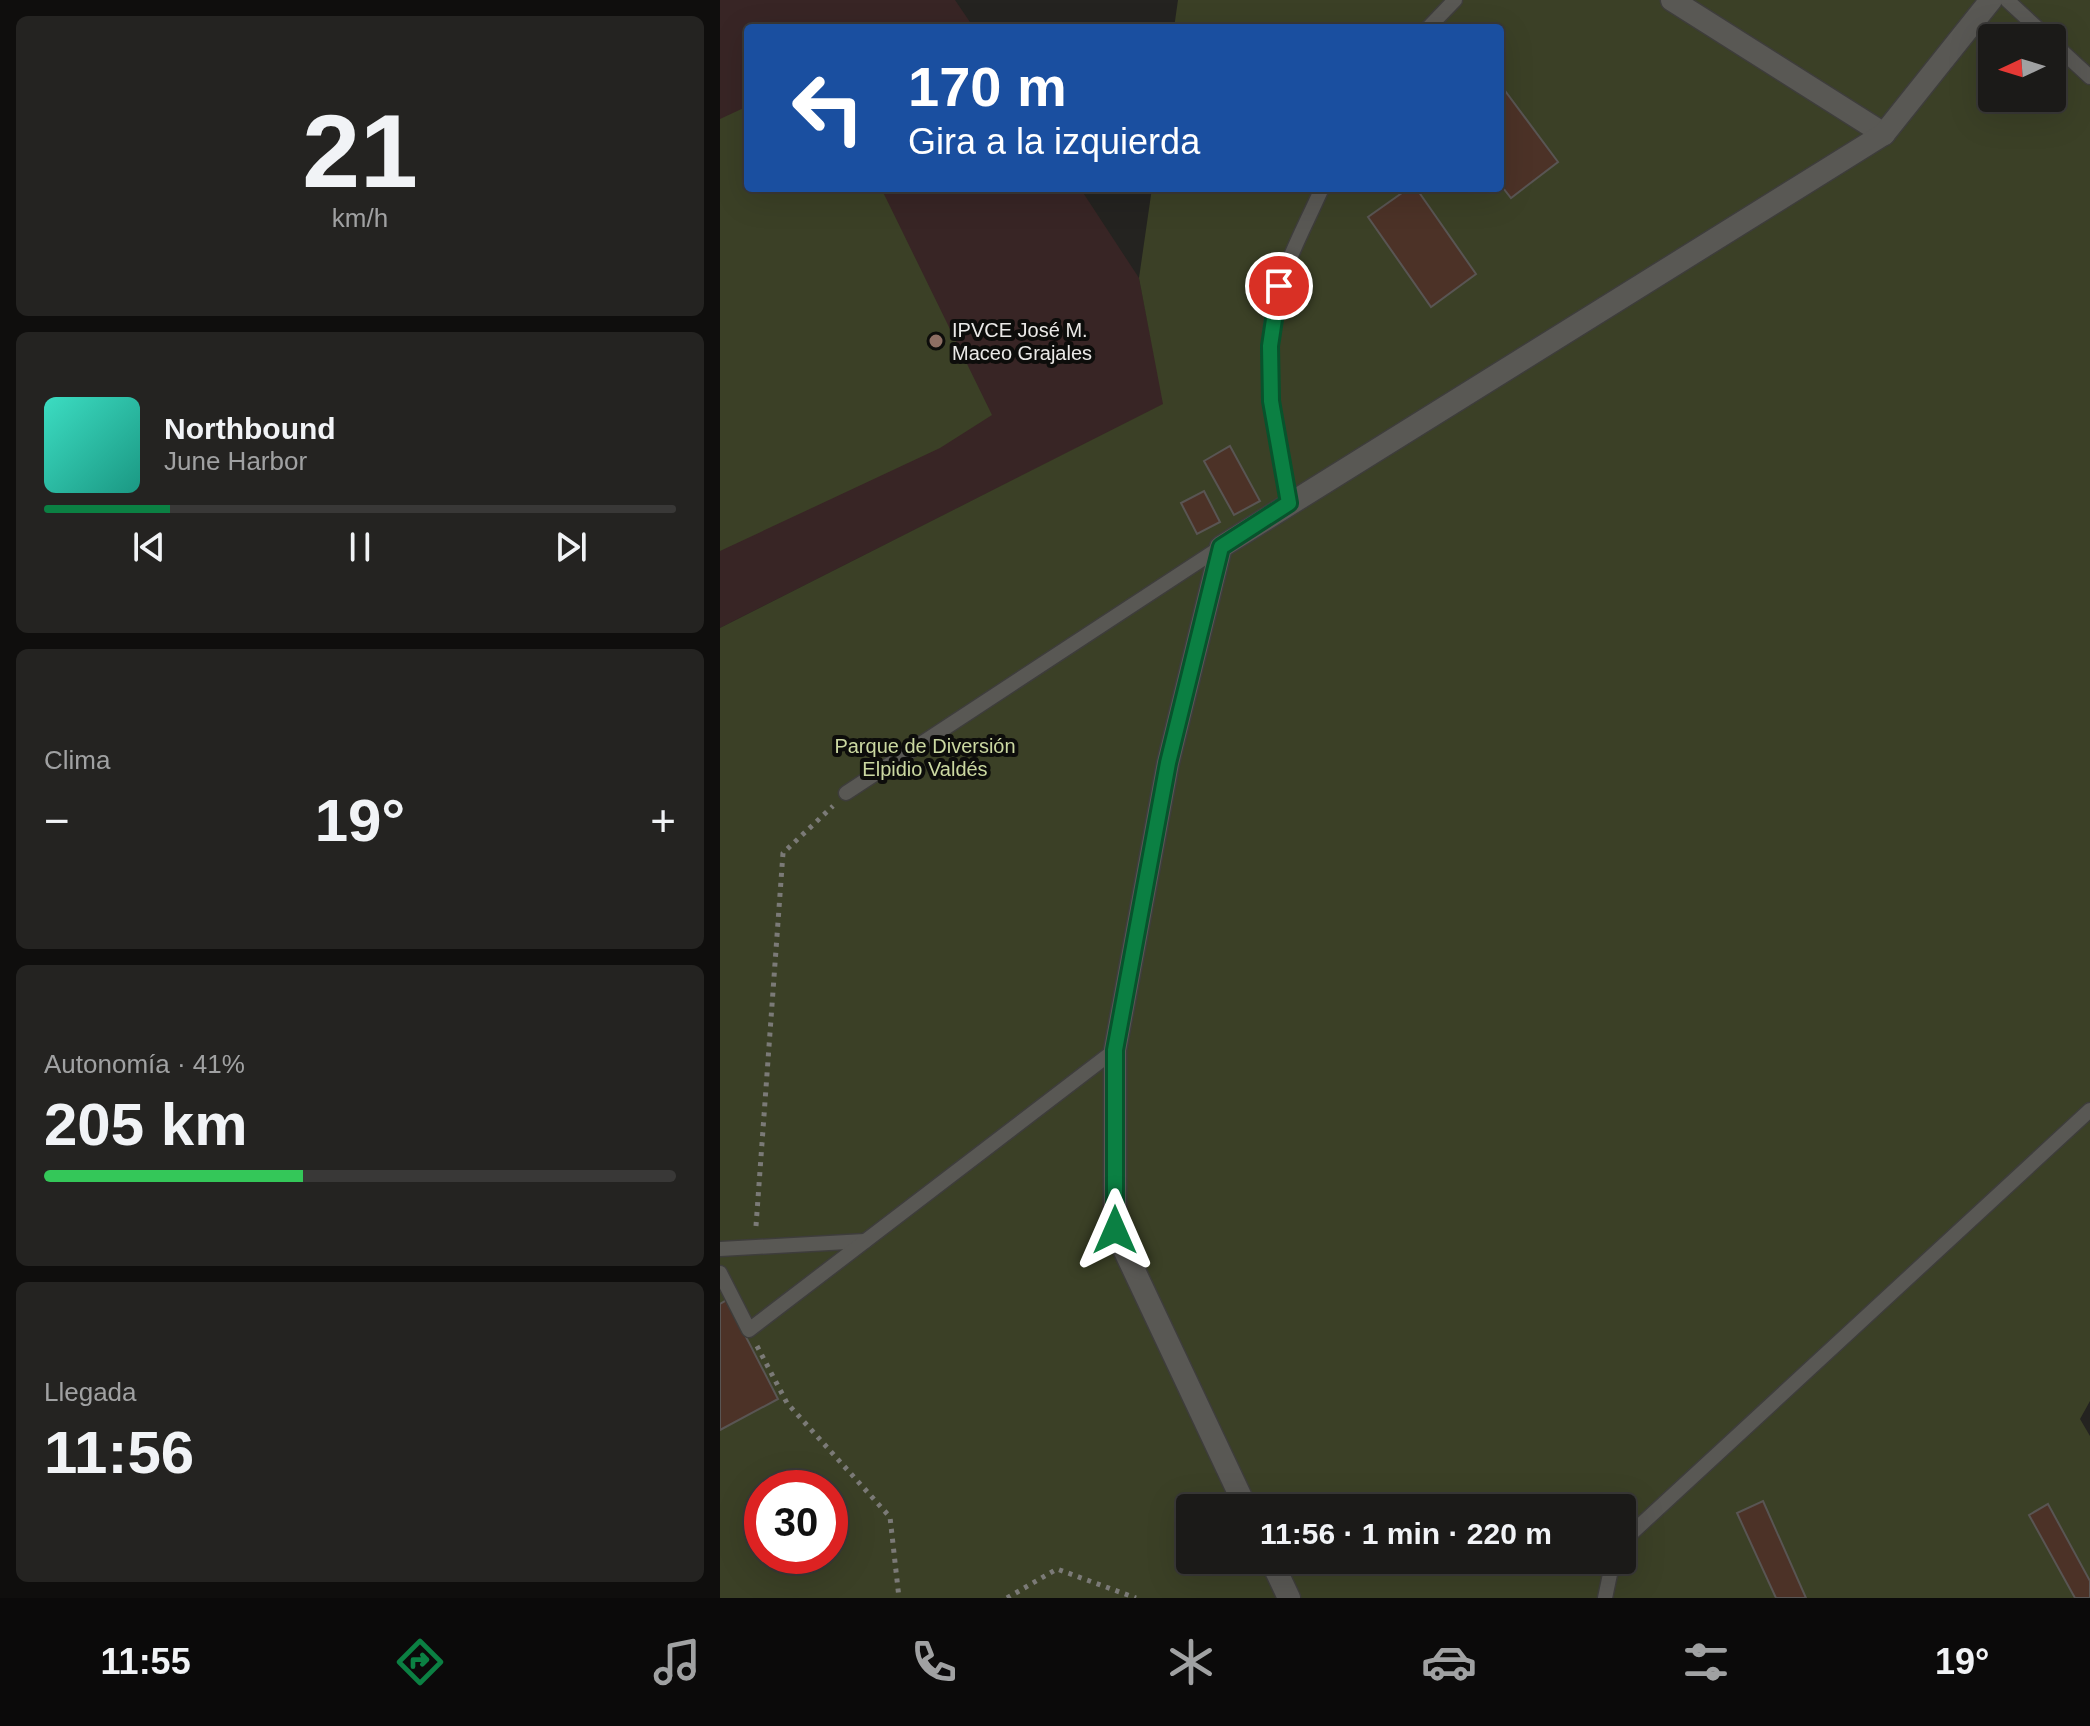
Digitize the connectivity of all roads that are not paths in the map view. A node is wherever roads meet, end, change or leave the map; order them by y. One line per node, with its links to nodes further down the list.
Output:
1 (1455, 0): 5 (lane)
2 (1672, 0): 9 (street)
3 (1991, 0): 9 (street)
4 (2007, 0): 6 (lane)
5 (1432, 24)
6 (2033, 24)
7 (2066, 55): 8 (lane)
8 (2090, 77)
9 (1884, 134): 11 (street)
10 (1320, 192): 11 (lane)
11 (1289, 503): 12 (street)
12 (1221, 547): 13 (lane); 14 (street)
13 (846, 793)
14 (1115, 1050): 16 (lane); 19 (street)
15 (2090, 1110): 20 (lane)
16 (865, 1241): 17 (lane); 18 (lane)
17 (720, 1249)
18 (720, 1273)
19 (1239, 1494)
20 (1636, 1529)
21 (1278, 1574): 23 (street)
22 (1610, 1574): 24 (lane)
23 (1289, 1598)
24 (1605, 1598)

